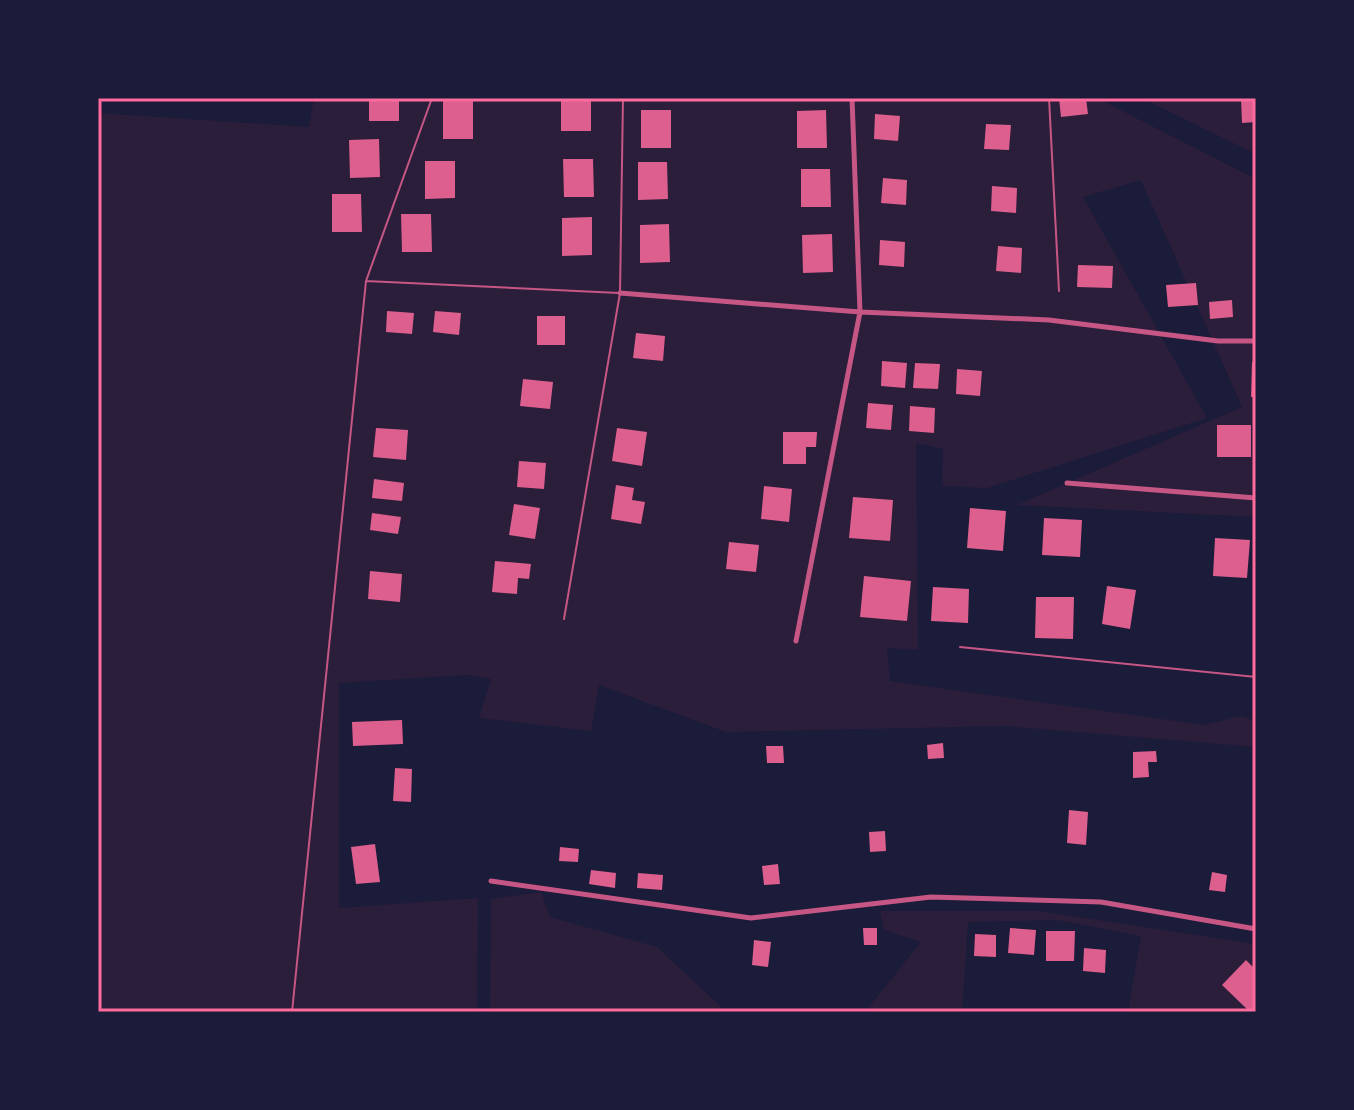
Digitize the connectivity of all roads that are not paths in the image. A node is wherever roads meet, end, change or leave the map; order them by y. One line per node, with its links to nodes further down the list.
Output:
1 (432, 98): 5 (lane)
2 (623, 98): 7 (lane)
3 (852, 98): 8 (street)
4 (1049, 98): 6 (lane)
5 (366, 281): 7 (lane); 18 (lane)
6 (1059, 291)
7 (620, 293): 8 (street); 12 (lane)
8 (860, 312): 9 (street); 13 (street)
9 (1256, 341)
10 (1067, 483): 11 (street)
11 (1256, 498)
12 (564, 619)
13 (796, 641)
14 (960, 647): 15 (lane)
15 (1256, 677)
16 (491, 881): 17 (street)
17 (1256, 929)
18 (292, 1012)

